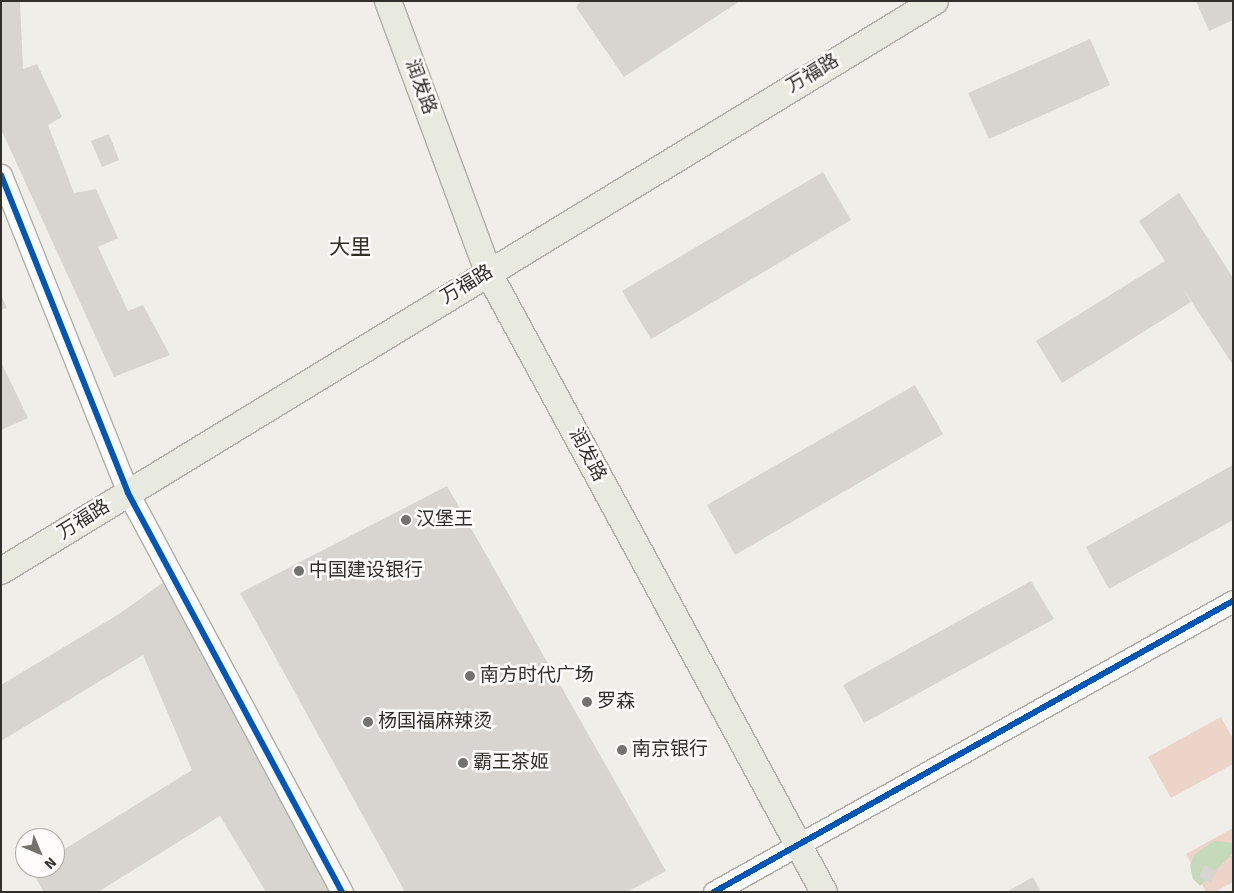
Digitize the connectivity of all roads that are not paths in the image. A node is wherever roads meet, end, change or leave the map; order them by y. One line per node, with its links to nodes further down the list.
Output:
1 (388, 1): 4 (main road, 润发路)
2 (935, 1): 4 (main road, 万福路)
3 (1, 175): 5 (street)
4 (488, 272): 5 (main road, 万福路); 8 (main road, 润发路)
5 (128, 493): 6 (main road, 万福路); 9 (street)
6 (1, 571)
7 (1233, 601): 8 (street)
8 (799, 846): 10 (street); 11 (main road, 润发路)
9 (342, 892)
10 (714, 892)
11 (824, 892)

